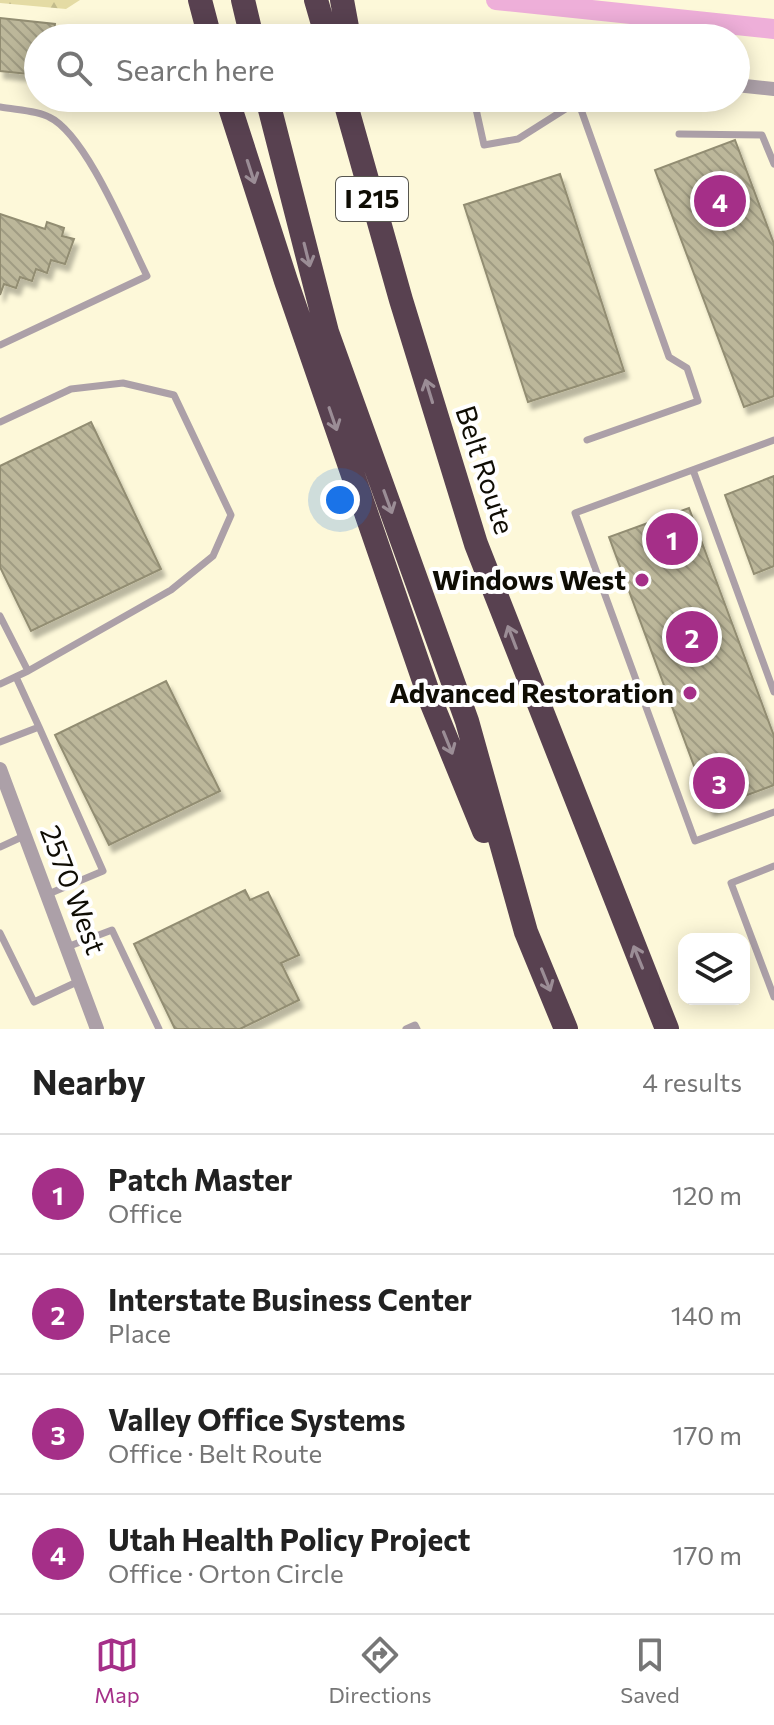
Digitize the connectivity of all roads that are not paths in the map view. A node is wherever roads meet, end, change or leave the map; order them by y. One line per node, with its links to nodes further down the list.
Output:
1 (200, 0): 5 (highway)
2 (243, 0): 6 (highway)
3 (316, 0): 7 (highway)
4 (342, 0): 8 (highway)
5 (206, 24)
6 (249, 24)
7 (323, 24)
8 (346, 24)
9 (750, 86): 10 (street)
10 (774, 89)
11 (0, 107): 12 (lane)
12 (24, 112)
13 (25, 112): 26 (lane)
14 (232, 112): 44 (highway, one-way to 44)
15 (271, 112): 44 (highway, I 215, one-way to 44)
16 (348, 112): 25 (highway, Belt Route / I 215)
17 (364, 112): 25 (highway)
18 (477, 112): 19 (lane)
19 (561, 112)
20 (585, 112): 28 (lane)
21 (679, 134): 22 (lane)
22 (762, 135): 23 (lane); 24 (lane)
23 (774, 144)
24 (774, 164)
25 (401, 300): 54 (highway, Belt Route / I 215, one-way to 25)
26 (0, 345)
27 (0, 422): 32 (lane)
28 (587, 440)
29 (774, 440): 30 (lane)
30 (693, 470): 35 (lane); 39 (lane)
31 (0, 616): 32 (lane)
32 (28, 671): 33 (lane)
33 (16, 677): 34 (lane); 36 (lane)
34 (0, 684)
35 (774, 692)
36 (39, 727): 37 (lane); 43 (lane)
37 (0, 742)
38 (0, 769): 40 (street, 2570 West)
39 (774, 812)
40 (24, 836): 41 (lane); 43 (street, 2570 West)
41 (0, 847)
42 (774, 866): 48 (lane)
43 (46, 895): 46 (street, 2570 West)
44 (526, 932): 53 (highway, I 215, one-way to 53)
45 (0, 933): 47 (lane)
46 (67, 947): 47 (street, 2570 West); 50 (lane)
47 (79, 981): 49 (street, 2570 West)
48 (774, 997)
49 (97, 1029)
50 (159, 1029)
51 (406, 1029): 52 (lane)
52 (417, 1029)
53 (566, 1029)
54 (667, 1029)

